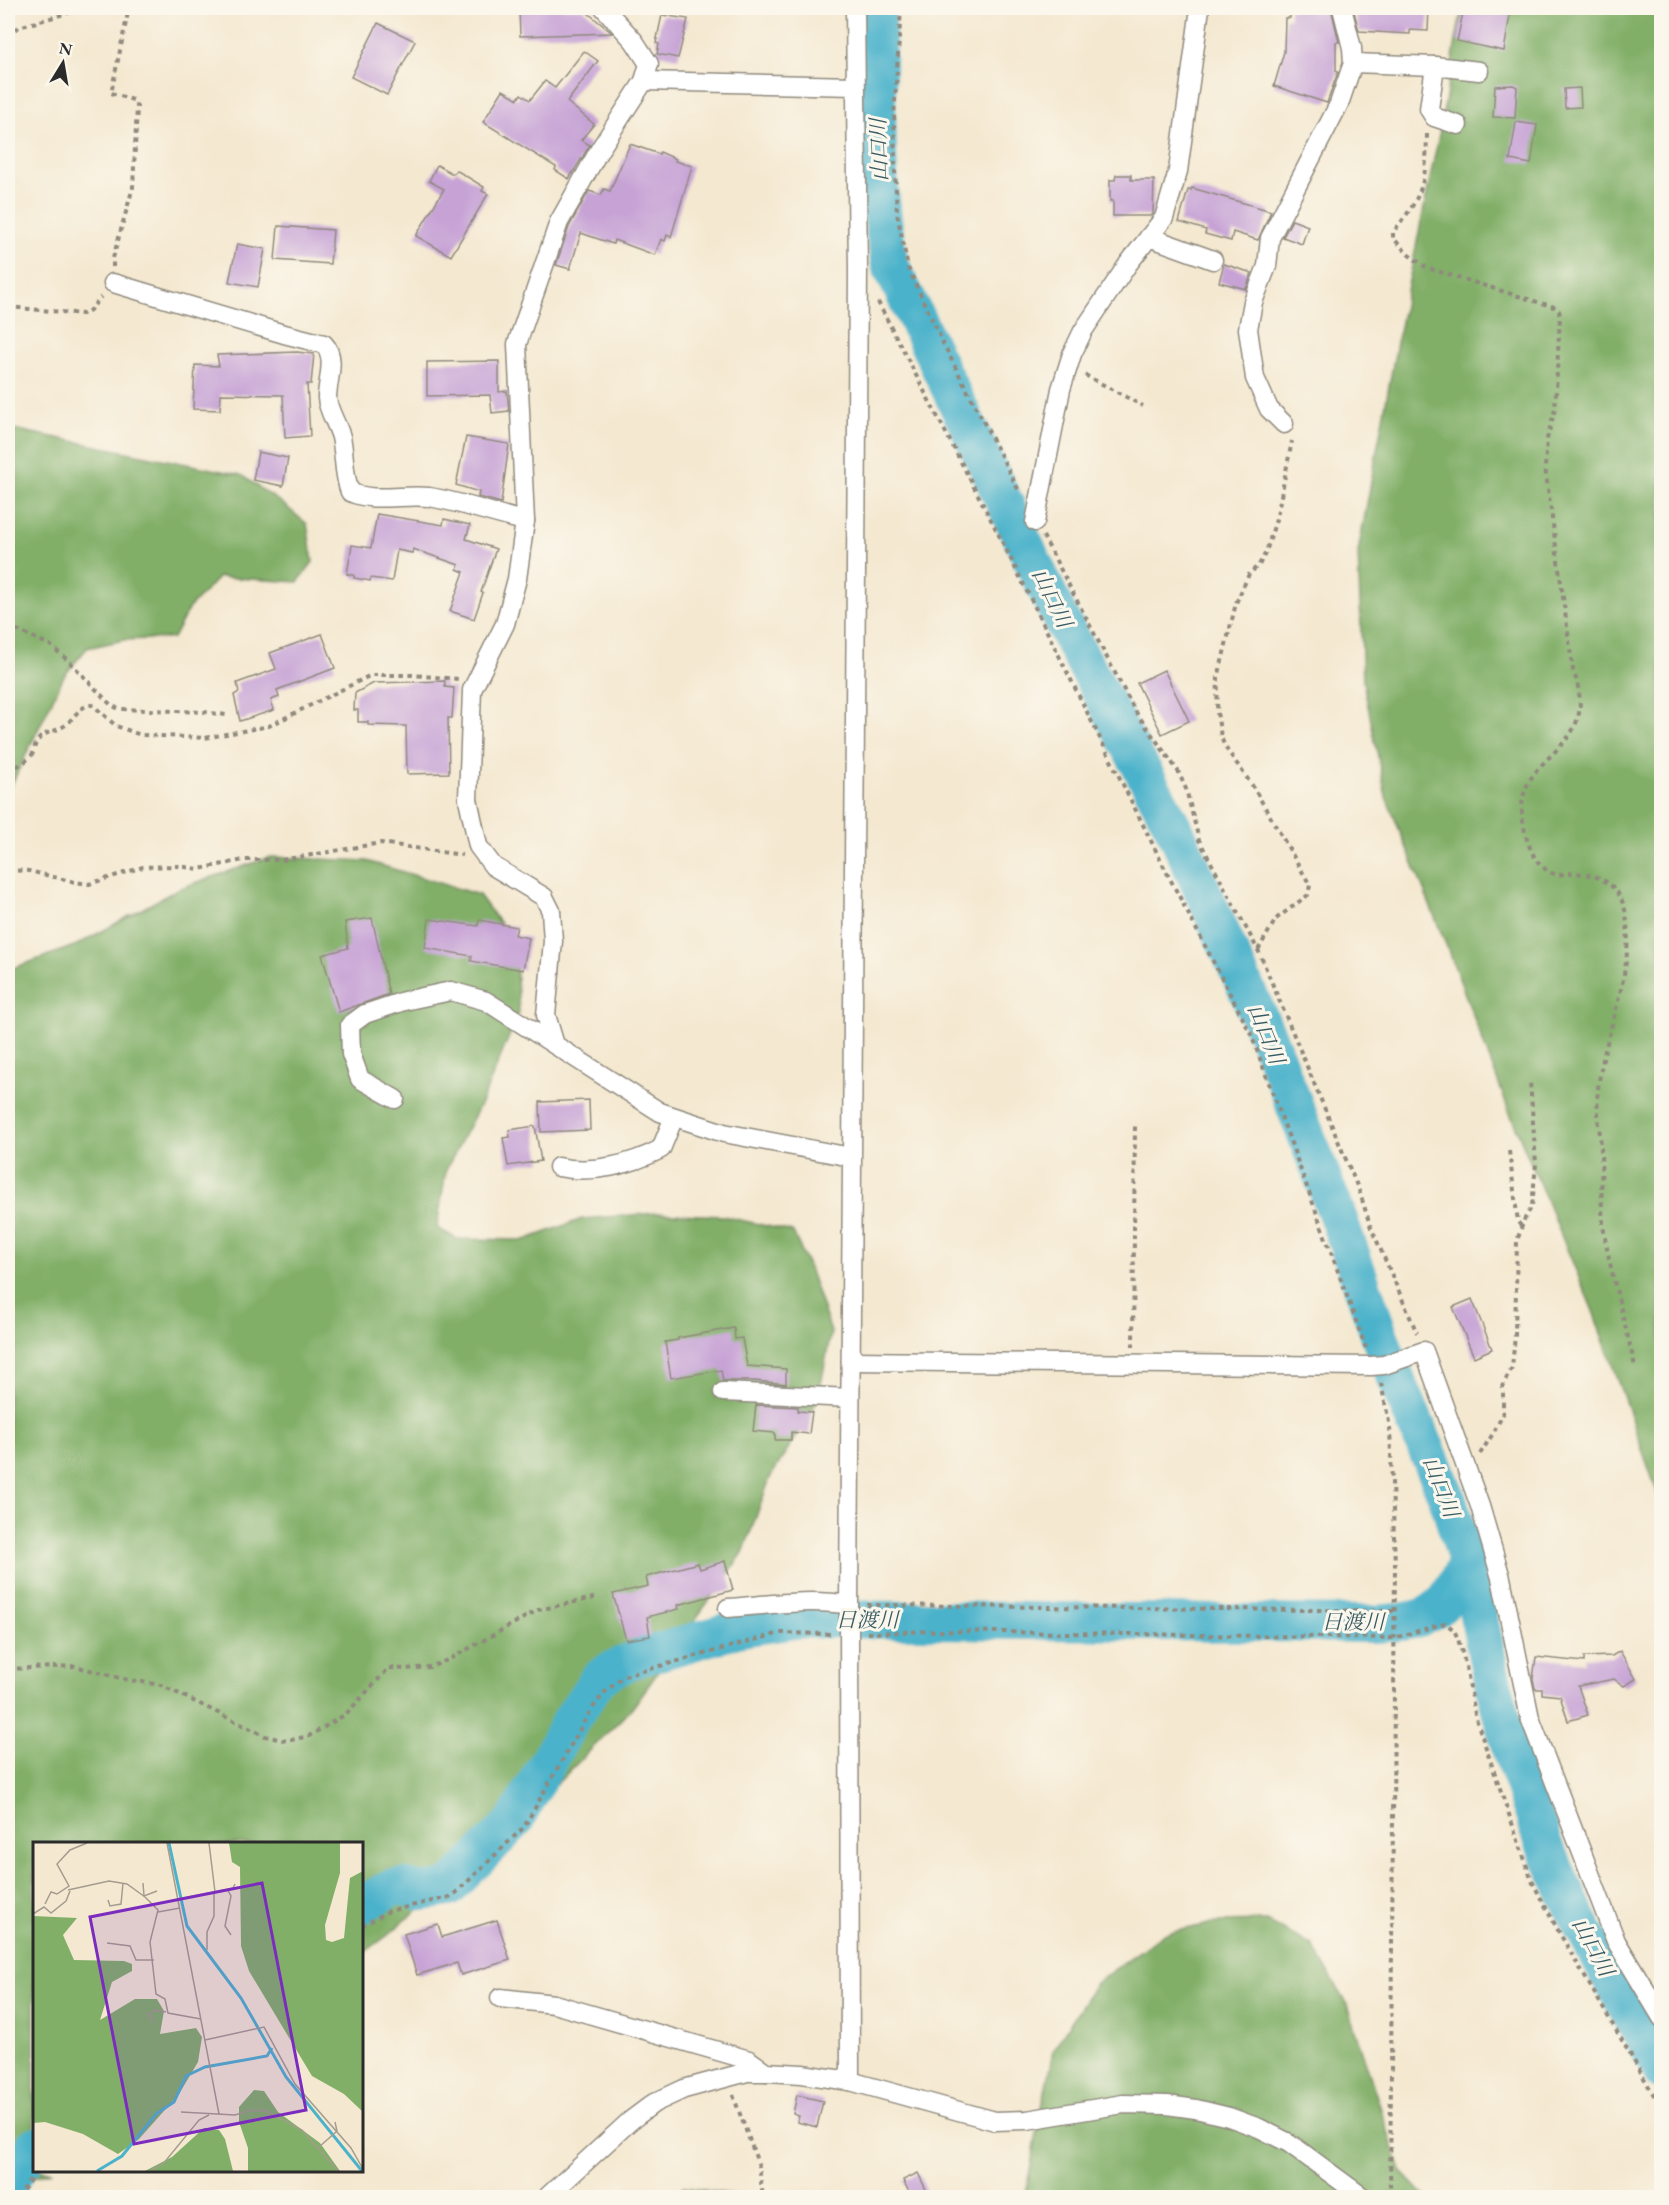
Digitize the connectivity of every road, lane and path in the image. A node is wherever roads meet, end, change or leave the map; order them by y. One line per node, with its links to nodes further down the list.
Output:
1 (85, 8): 10 (path)
2 (129, 8): 20 (path)
3 (371, 8): 9 (path)
4 (604, 8): 14 (street)
5 (855, 8): 15 (street)
6 (901, 8): 26 (path)
7 (1200, 8): 18 (street)
8 (1342, 8): 11 (street)
9 (378, 14)
10 (8, 35)
11 (1353, 63): 12 (street); 25 (street)
12 (1435, 66): 13 (street); 16 (street)
13 (1479, 71)
14 (644, 81): 15 (street); 27 (street)
15 (855, 86): 42 (street)
16 (1429, 110): 17 (street); 49 (path)
17 (1458, 125)
18 (1149, 237): 19 (street); 23 (street)
19 (1214, 260)
20 (113, 283): 22 (path); 27 (street)
21 (875, 298): 48 (path)
22 (8, 307)
23 (1069, 366): 24 (path); 28 (street)
24 (1143, 406)
25 (1284, 424): 35 (path)
26 (1021, 493)
27 (525, 521): 30 (street)
28 (1035, 522): 35 (path)
29 (8, 626): 31 (path)
30 (477, 681): 32 (path); 33 (street)
31 (226, 715)
32 (8, 770)
33 (487, 858): 34 (path); 36 (street)
34 (8, 870)
35 (1258, 950): 45 (path)
36 (555, 1046): 38 (street); 39 (street)
37 (1530, 1081): 44 (path)
38 (395, 1099)
39 (674, 1117): 42 (street); 43 (street)
40 (1136, 1124): 47 (path)
41 (1509, 1151): 44 (path)
42 (851, 1157): 46 (street)
43 (558, 1167)
44 (1522, 1227): 52 (path)
45 (1421, 1352): 48 (street); 52 (street)
46 (851, 1361): 47 (street); 51 (street)
47 (1133, 1363): 48 (street)
48 (1378, 1365): 55 (path)
49 (1635, 1366)
50 (723, 1392): 51 (street)
51 (850, 1398): 56 (street)
52 (1467, 1471): 60 (street)
53 (594, 1598): 58 (path)
54 (728, 1608): 56 (street)
55 (1394, 1613): 56 (path); 57 (path)
56 (849, 1616): 63 (street)
57 (1394, 1636): 64 (path); 70 (path)
58 (8, 1669)
59 (500, 1998): 61 (street)
60 (1662, 2018)
61 (766, 2072): 62 (street); 63 (street)
62 (727, 2077): 67 (street); 68 (path)
63 (850, 2081): 69 (street)
64 (1662, 2109)
65 (35, 2172): 66 (path)
66 (18, 2198)
67 (546, 2198)
68 (763, 2198)
69 (1364, 2198)
70 (1390, 2198)

